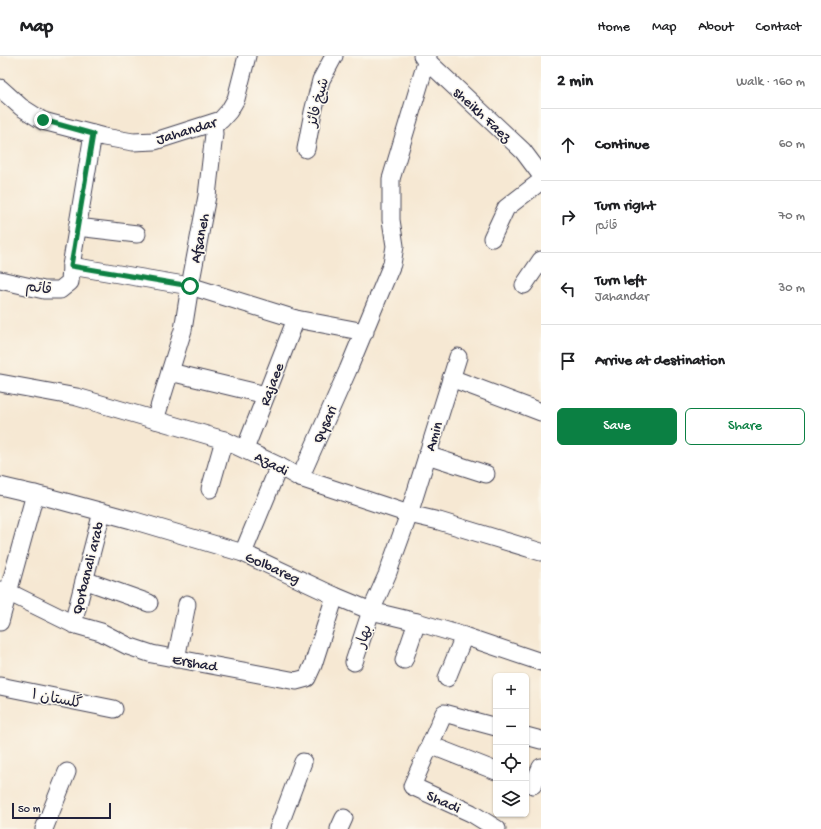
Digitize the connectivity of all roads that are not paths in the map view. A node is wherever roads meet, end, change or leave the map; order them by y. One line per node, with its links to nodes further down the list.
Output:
1 (247, 56): 5 (street, Jahandar)
2 (334, 56): 7 (street, شیخ فائز)
3 (427, 57): 8 (street, sheikh Faez); 19 (street, Qysari)
4 (0, 88): 6 (street, Jahandar)
5 (213, 123): 6 (street, Jahandar); 17 (street, Afsaneh)
6 (93, 134): 10 (street, قائم)
7 (306, 149)
8 (538, 166)
9 (541, 181): 12 (street)
10 (77, 227): 11 (street); 14 (street, قائم)
11 (137, 234)
12 (492, 238)
13 (541, 260): 16 (street)
14 (71, 266): 15 (street, قائم); 17 (street)
15 (0, 280)
16 (524, 285)
17 (190, 286): 18 (street); 21 (street, Afsaneh)
18 (296, 319): 19 (street); 24 (street, Rajaee)
19 (365, 332): 32 (street, Qysari)
20 (458, 357): 22 (street, Amin)
21 (170, 372): 24 (street); 26 (street, Afsaneh)
22 (451, 378): 25 (street); 29 (street, Amin)
23 (0, 383): 26 (street, Azadi)
24 (266, 395): 28 (street, Rajaee)
25 (541, 412)
26 (155, 420): 27 (street, Azadi)
27 (224, 440): 28 (street, Azadi); 34 (street)
28 (245, 449): 30 (street, Azadi)
29 (427, 455): 31 (street); 37 (street, Amin)
30 (279, 466): 32 (street, Azadi); 39 (street)
31 (486, 474)
32 (300, 478): 37 (street, Azadi)
33 (0, 486): 35 (street, Golbareg)
34 (210, 489)
35 (35, 494): 36 (street, Golbareg); 41 (street)
36 (102, 512): 39 (street, Golbareg); 40 (street, Qorbanali arab)
37 (408, 514): 38 (street, Azadi); 45 (street)
38 (541, 552)
39 (243, 553): 42 (street, Golbareg)
40 (84, 580): 43 (street); 48 (street, Qorbanali arab)
41 (4, 591): 46 (street); 48 (street, Ershad)
42 (335, 596): 45 (street, Golbareg); 50 (street, Ershad)
43 (149, 603)
44 (187, 604): 50 (street)
45 (371, 611): 47 (street, Golbareg); 52 (street, بهار)
46 (0, 622)
47 (417, 622): 49 (street, Golbareg); 51 (street)
48 (73, 624): 50 (street, Ershad)
49 (464, 636): 53 (street, Golbareg); 54 (street)
50 (176, 659)
51 (404, 660)
52 (354, 662)
53 (541, 662)
54 (447, 678)
55 (0, 686): 56 (street, گلستان ۱)
56 (114, 709)
57 (493, 726): 60 (street)
58 (529, 737): 59 (street)
59 (541, 740)
60 (430, 745): 63 (street); 68 (street, Shadi)
61 (303, 762): 67 (street)
62 (541, 767): 65 (street)
63 (493, 770)
64 (67, 772): 66 (street)
65 (533, 785)
66 (44, 829)
67 (278, 829)
68 (497, 829)

